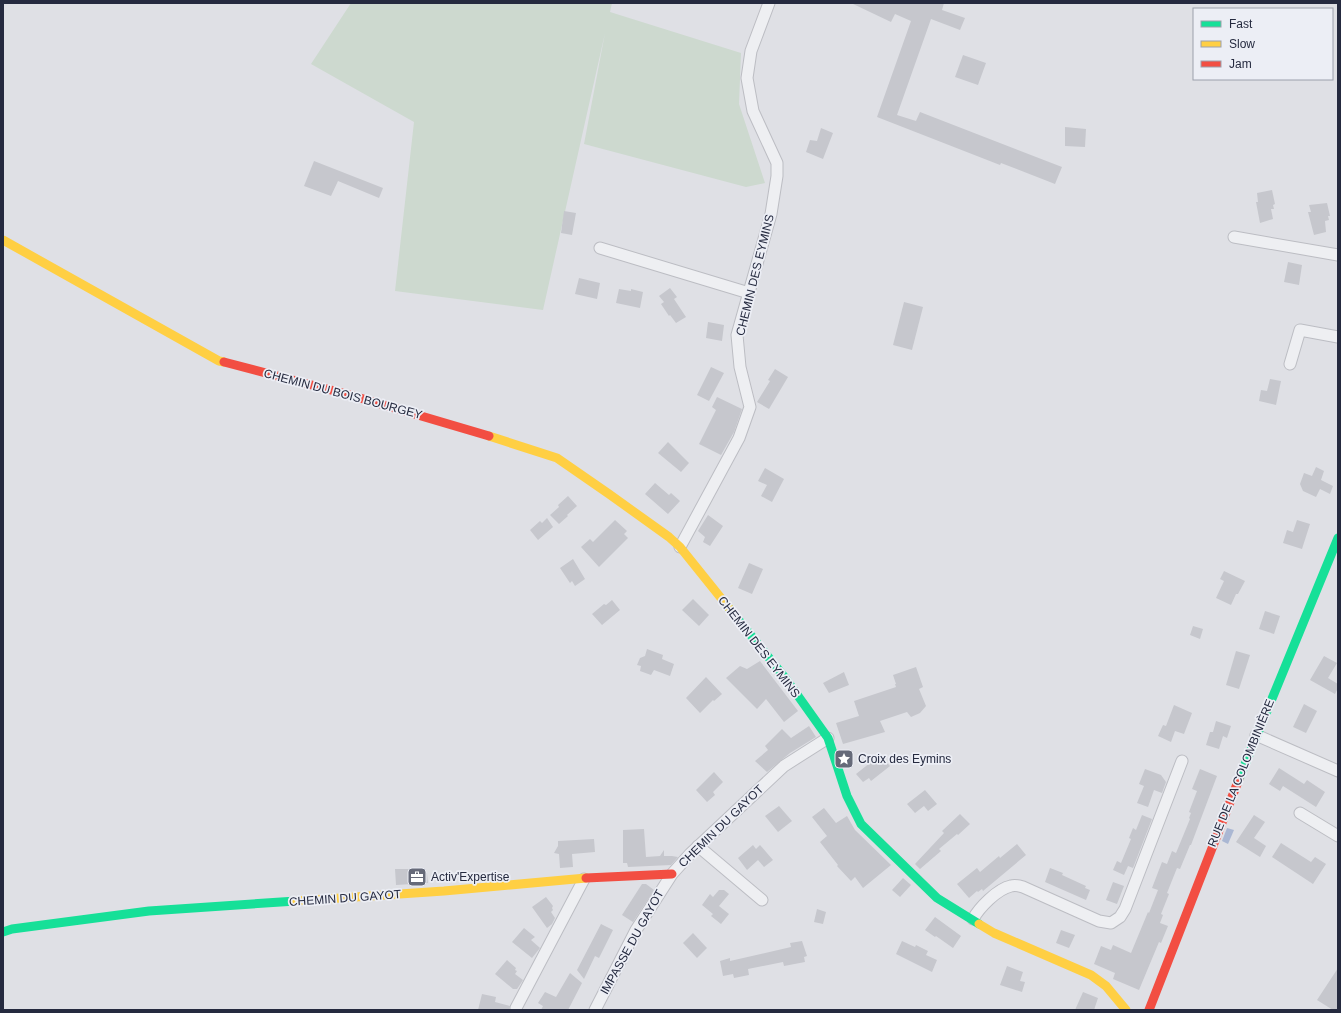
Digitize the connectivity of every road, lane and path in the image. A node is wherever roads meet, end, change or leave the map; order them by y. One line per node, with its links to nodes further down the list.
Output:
1 (768, 3): 6 (street, CHEMIN DES EYMINS)
2 (1234, 238): 5 (street)
3 (3, 240): 10 (street, CHEMIN DU BOIS BOURGEY)
4 (600, 248): 6 (street)
5 (1338, 255)
6 (749, 293): 10 (street, CHEMIN DES EYMINS)
7 (1338, 337): 8 (street)
8 (1290, 364)
9 (1338, 538): 11 (street, RUE DE LA COLOMBINIÈRE)
10 (680, 547): 12 (street, CHEMIN DES EYMINS)
11 (1256, 735): 14 (street); 26 (street, RUE DE LA COLOMBINIÈRE)
12 (828, 738): 17 (street, CHEMIN DU GAYOT); 21 (street, CHEMIN DES EYMINS)
13 (1182, 761): 21 (street)
14 (1338, 771)
15 (1300, 813): 16 (street)
16 (1338, 836)
17 (698, 846): 18 (street, CHEMIN DU GAYOT); 20 (street)
18 (672, 874): 19 (street, CHEMIN DU GAYOT); 24 (street, IMPASSE DU GAYOT)
19 (584, 879): 22 (street, CHEMIN DU GAYOT); 23 (street)
20 (762, 900)
21 (973, 919): 25 (street, CHEMIN DES EYMINS)
22 (3, 932)
23 (516, 1008)
24 (595, 1010)
25 (1126, 1010)
26 (1149, 1010)

